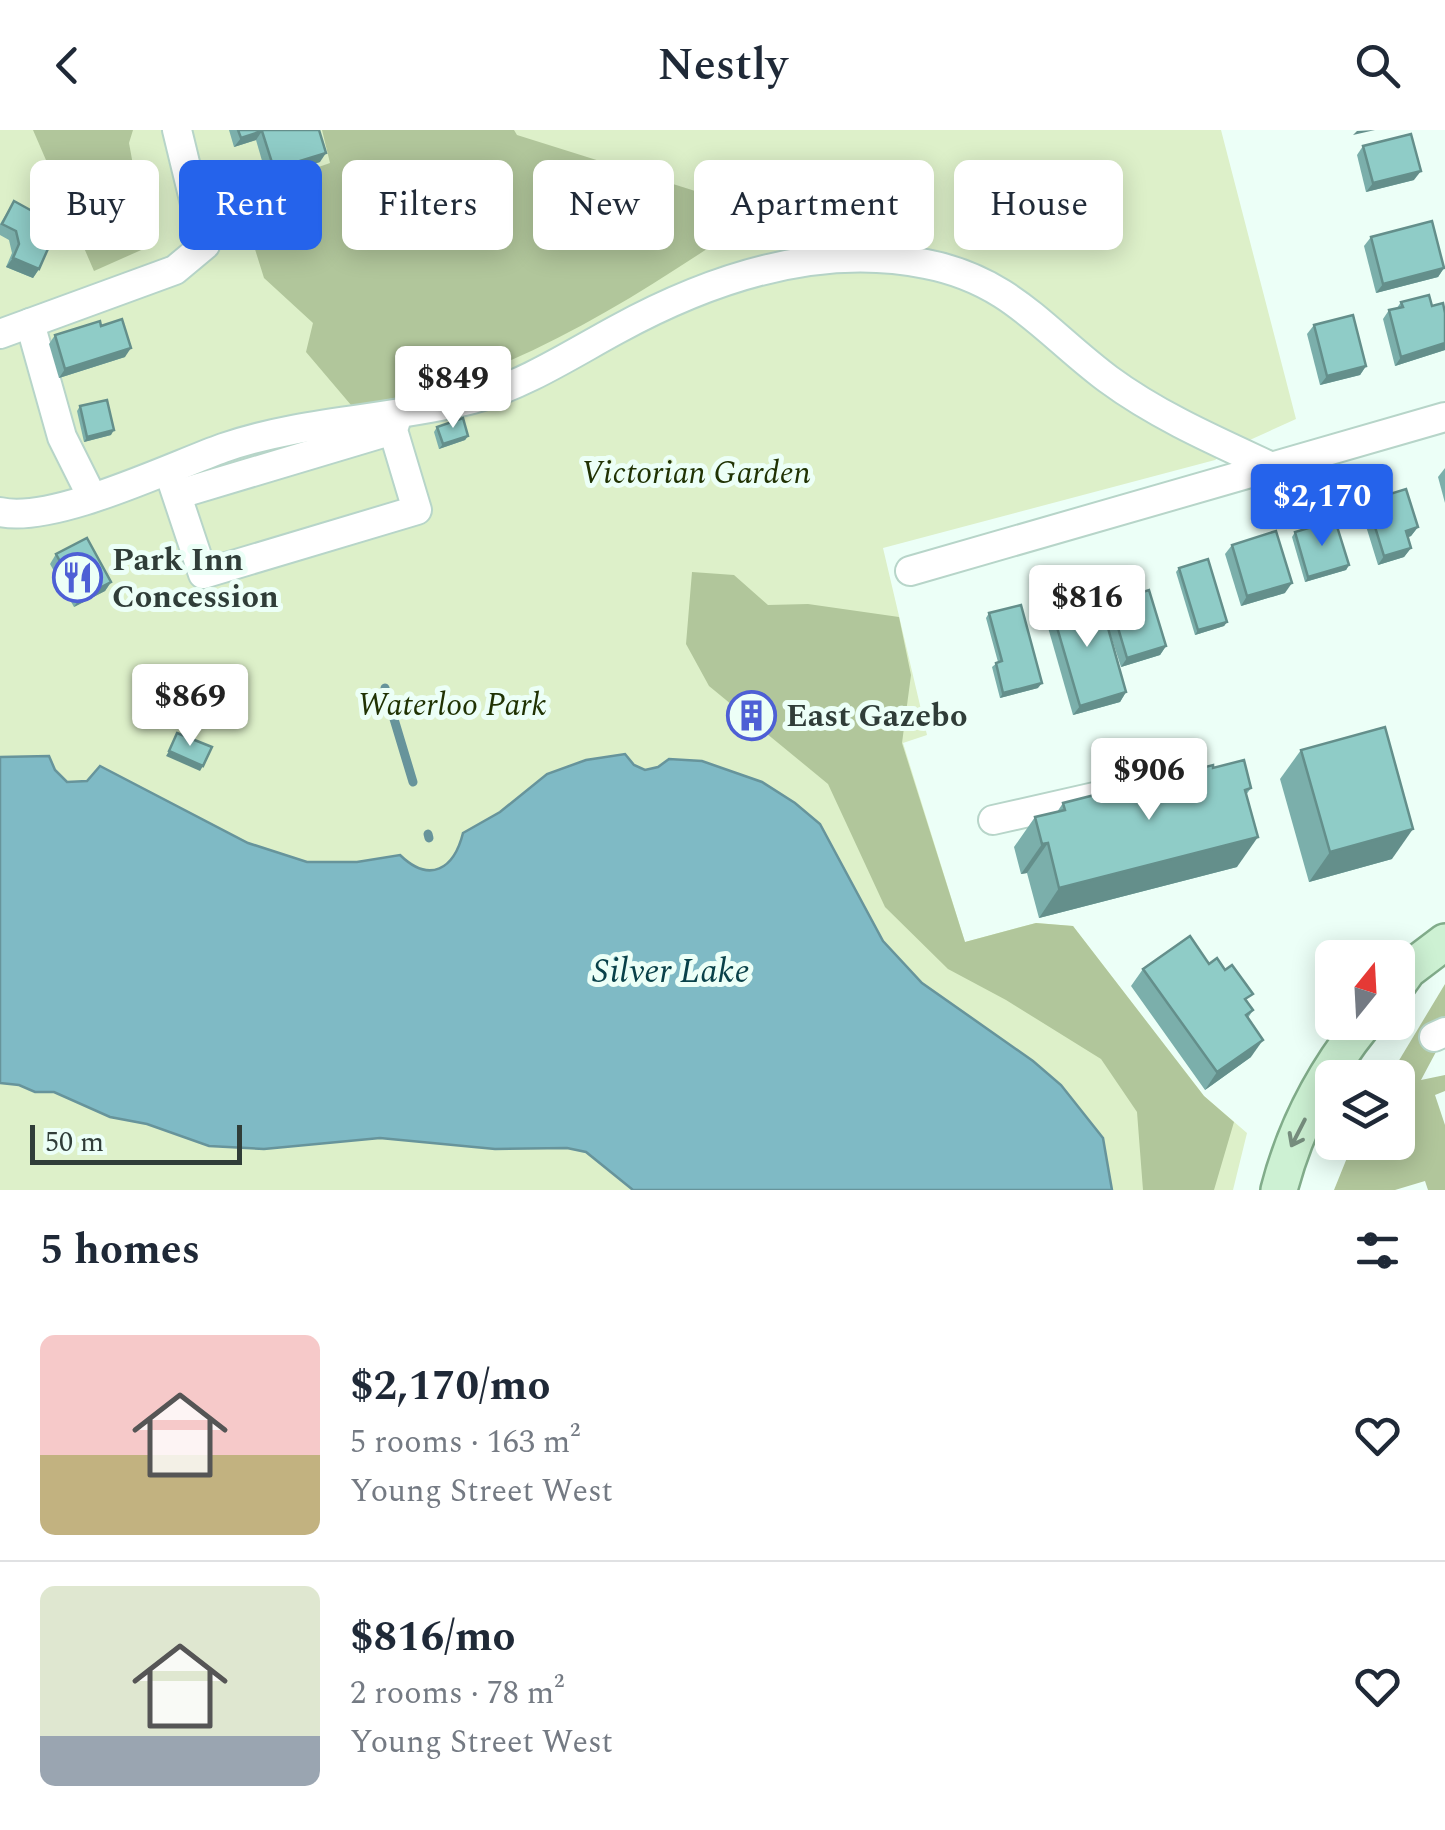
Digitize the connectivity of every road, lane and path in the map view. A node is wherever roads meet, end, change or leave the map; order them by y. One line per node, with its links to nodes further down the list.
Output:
1 (177, 130): 2 (street)
2 (30, 323): 3 (street); 8 (street)
3 (0, 334)
4 (1445, 417): 6 (street)
5 (395, 422): 6 (street); 7 (street); 7 (street)
6 (1274, 468): 10 (street)
7 (174, 483): 8 (street)
8 (92, 497): 9 (street)
9 (0, 512)
10 (910, 571)
11 (1129, 790): 12 (street)
12 (993, 820)
13 (1445, 942): 14 (main road)
14 (1415, 965)
15 (1350, 1040): 16 (main road, one-way to 16)
16 (1278, 1190)

